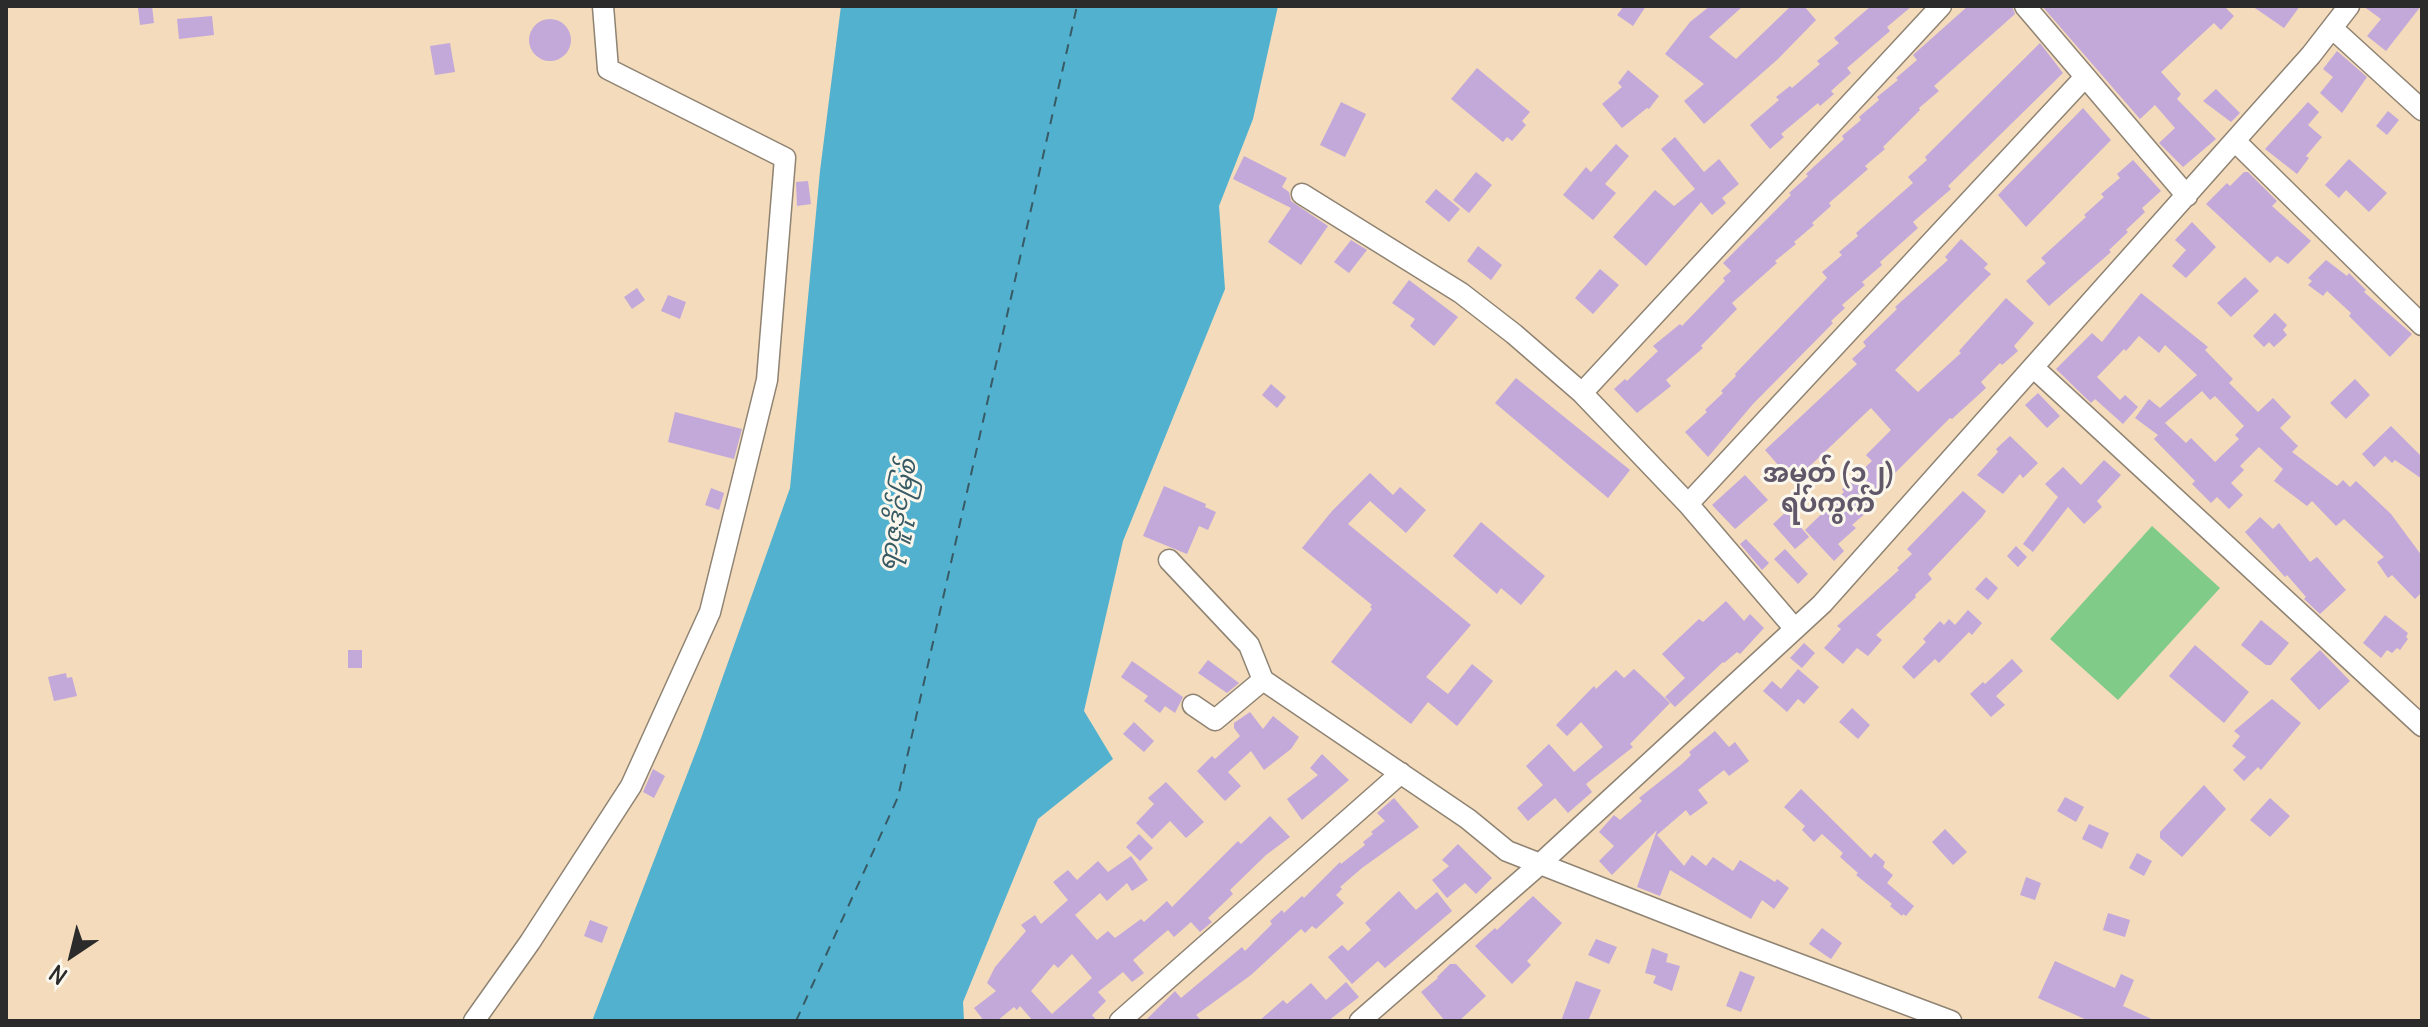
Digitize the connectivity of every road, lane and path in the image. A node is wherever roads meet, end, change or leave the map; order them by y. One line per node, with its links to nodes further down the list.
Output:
1 (603, 6): 22 (street)
2 (1941, 6): 13 (street)
3 (2025, 6): 6 (street)
4 (2349, 6): 5 (street)
5 (2332, 28): 7 (street); 8 (street)
6 (2085, 77): 10 (street); 14 (street)
7 (2422, 110)
8 (2235, 141): 10 (street); 11 (street)
9 (1302, 194): 13 (street)
10 (2187, 196): 12 (street)
11 (2422, 325)
12 (2034, 368): 16 (street); 19 (street)
13 (1582, 393): 14 (street)
14 (1688, 504): 16 (street)
15 (1169, 560): 17 (street)
16 (1795, 629): 21 (street)
17 (1263, 680): 18 (street); 20 (street)
18 (1193, 705)
19 (2422, 726)
20 (1401, 773): 21 (street); 23 (street)
21 (1540, 864): 24 (street); 25 (street)
22 (474, 1021)
23 (1120, 1021)
24 (1360, 1021)
25 (1951, 1021)

